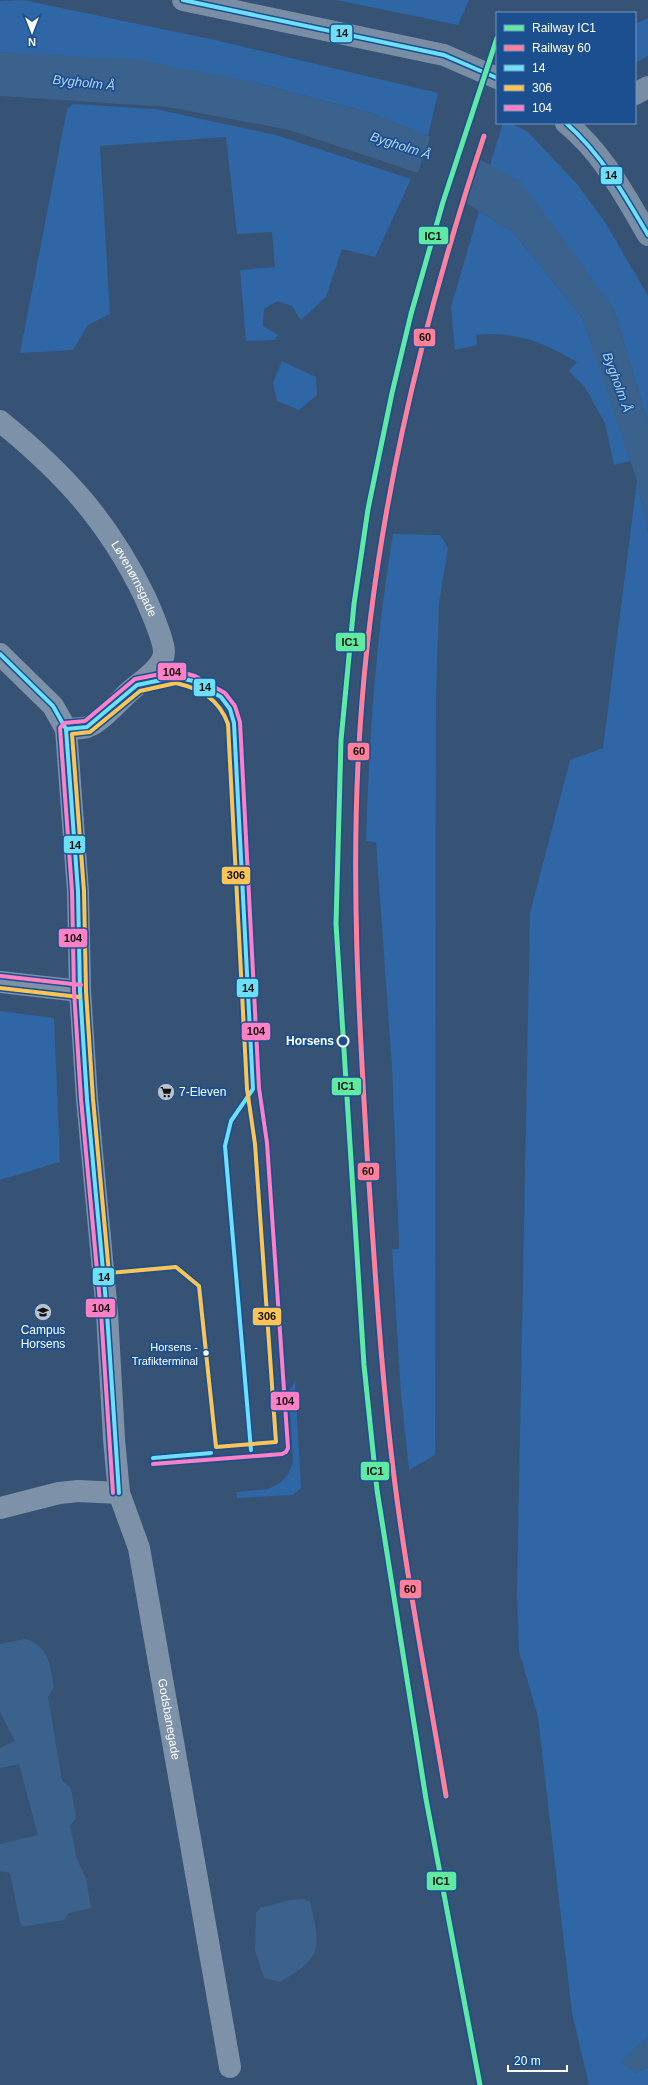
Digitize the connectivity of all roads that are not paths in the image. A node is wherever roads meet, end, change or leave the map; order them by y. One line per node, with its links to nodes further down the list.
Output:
1 (183, 0): 2 (street)
2 (496, 78)
3 (648, 87): 4 (street)
4 (636, 93)
5 (580, 127): 6 (street)
6 (648, 235)
7 (0, 421): 9 (street, Løvenørnsgade)
8 (0, 654): 9 (street)
9 (66, 729): 11 (street)
10 (0, 982): 11 (street)
11 (80, 991): 12 (street, Godsbanegade)
12 (119, 1493): 13 (street); 14 (street, Godsbanegade)
13 (0, 1508)
14 (230, 2067)

